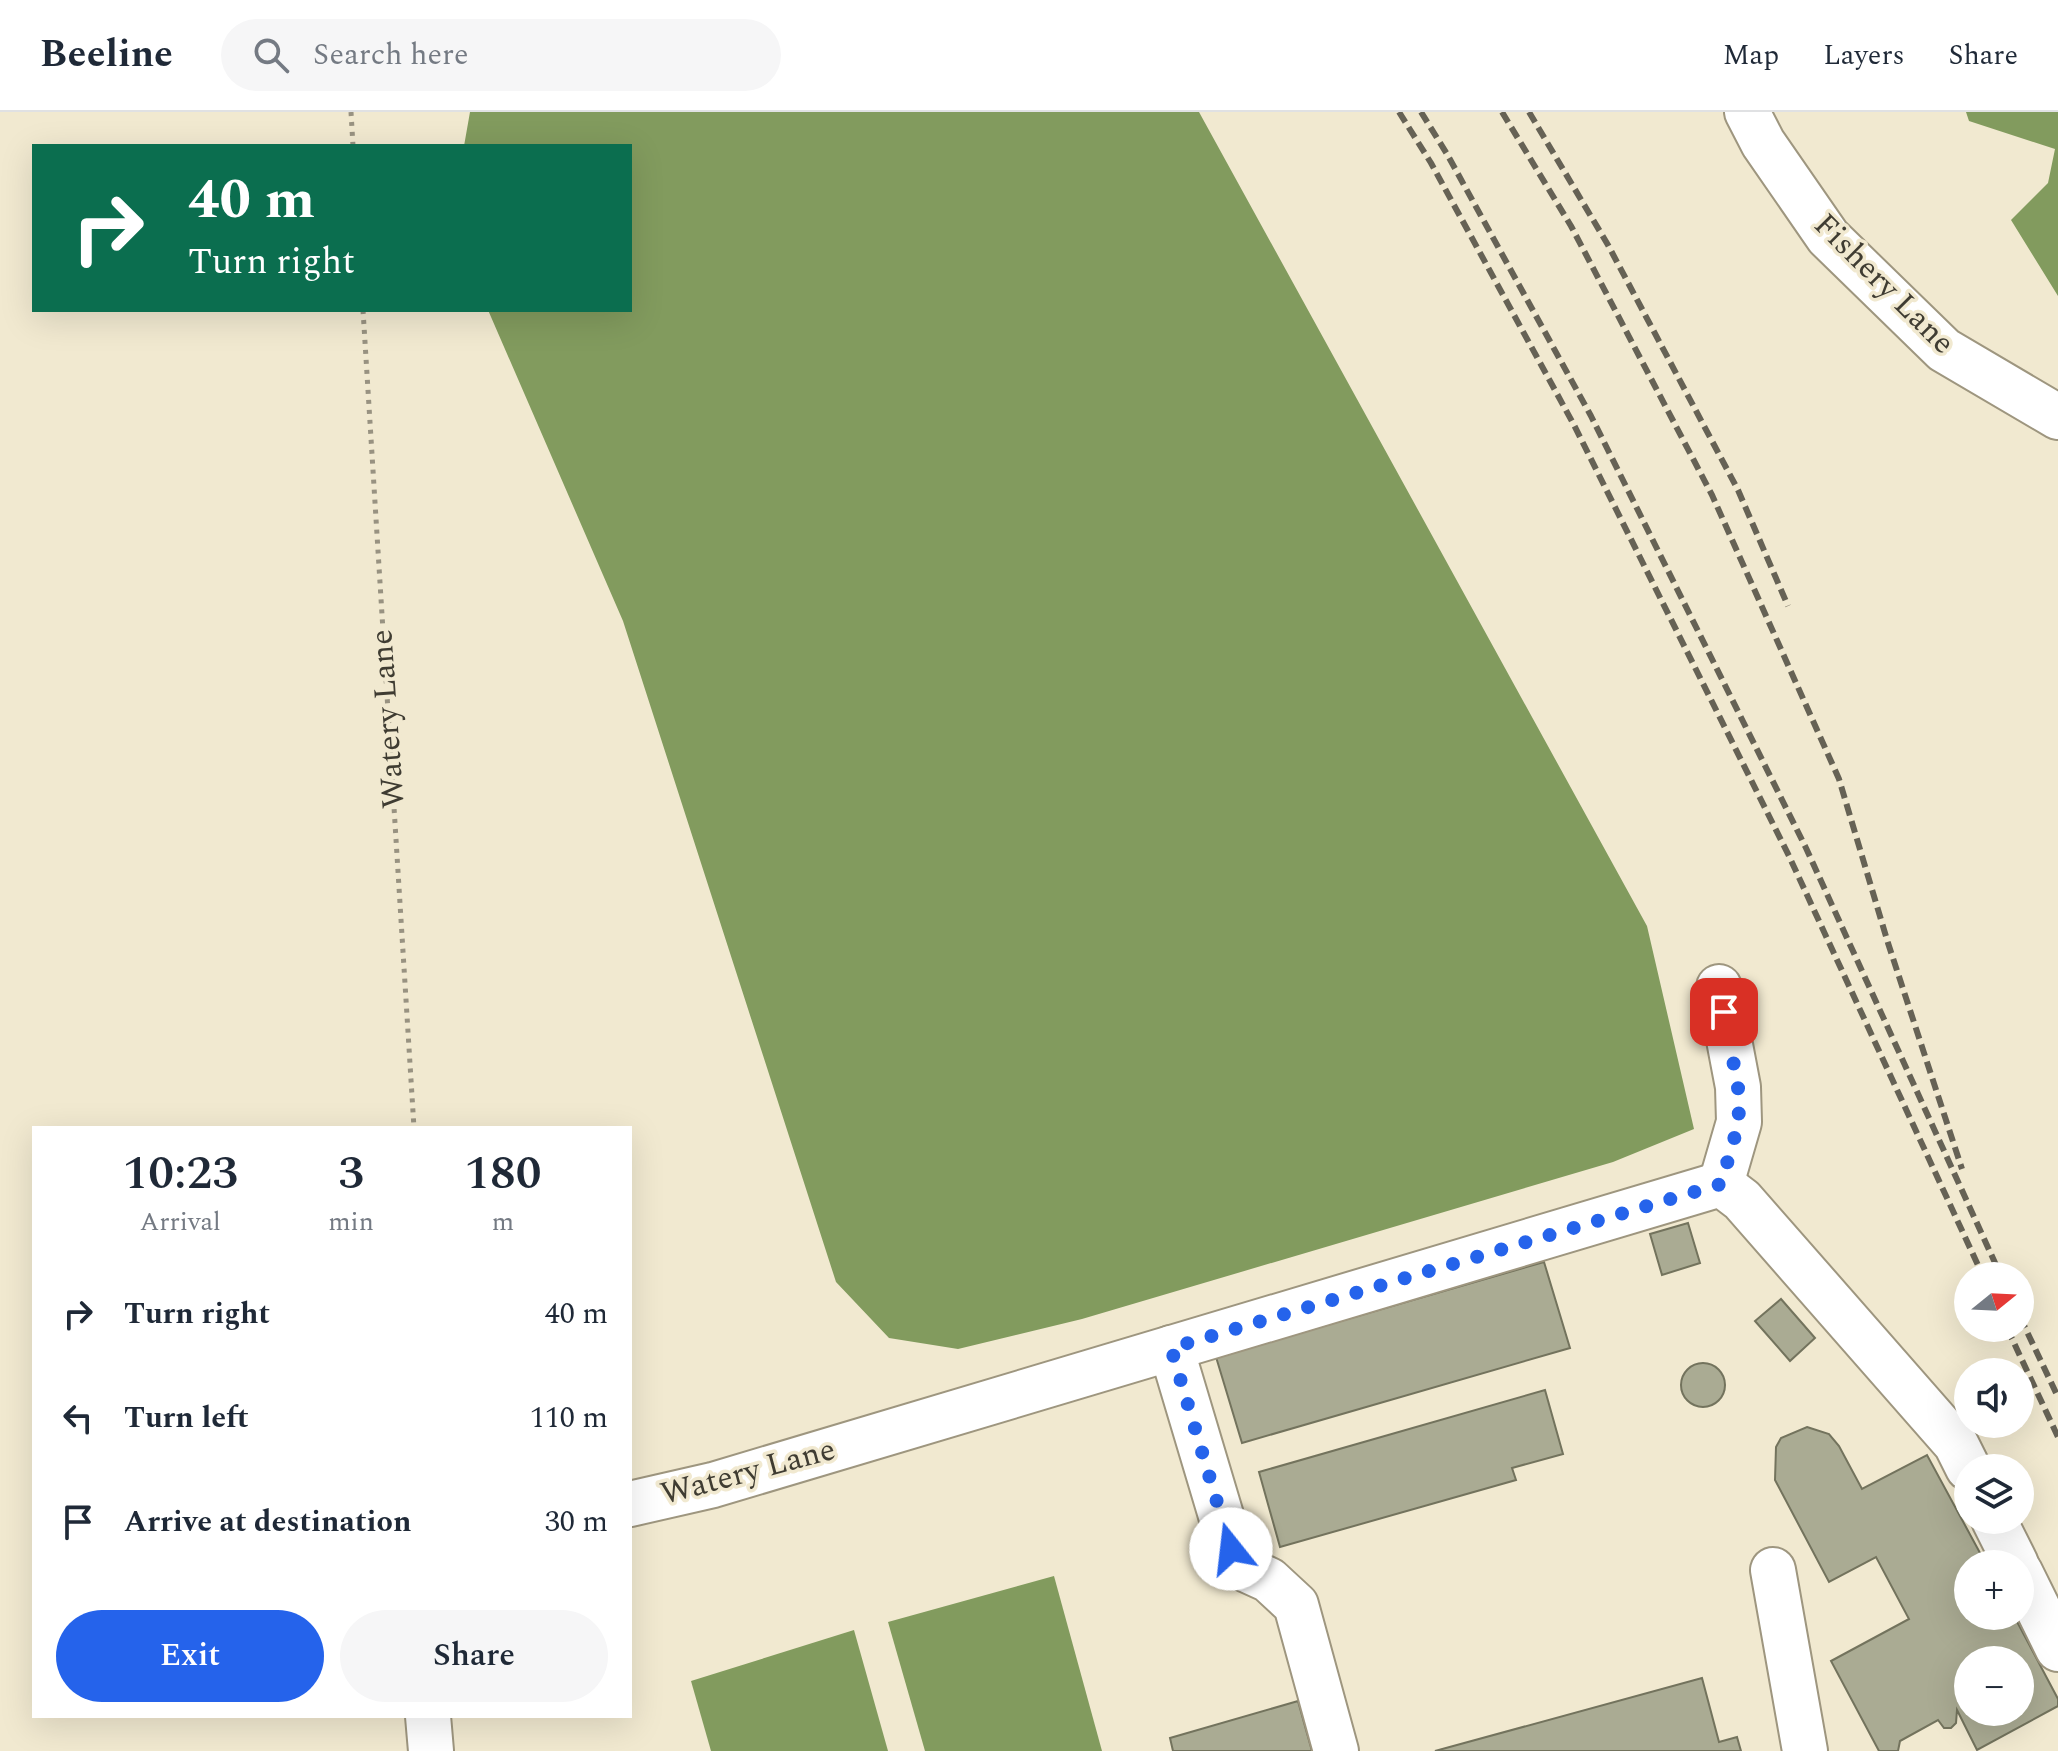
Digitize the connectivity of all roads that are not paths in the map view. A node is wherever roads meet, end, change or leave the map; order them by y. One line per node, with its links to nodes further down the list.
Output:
1 (1747, 112): 2 (street, Fishery Lane)
2 (2058, 417)
3 (1719, 987): 4 (street)
4 (1721, 1184): 5 (street, Watery Lane); 6 (street)
5 (1171, 1348): 7 (street, Watery Lane); 13 (street)
6 (1961, 1454)
7 (632, 1504)
8 (1773, 1570): 14 (street)
9 (2034, 1600): 10 (street)
10 (2058, 1649)
11 (428, 1718): 12 (street)
12 (431, 1751)
13 (1336, 1751)
14 (1805, 1751)

